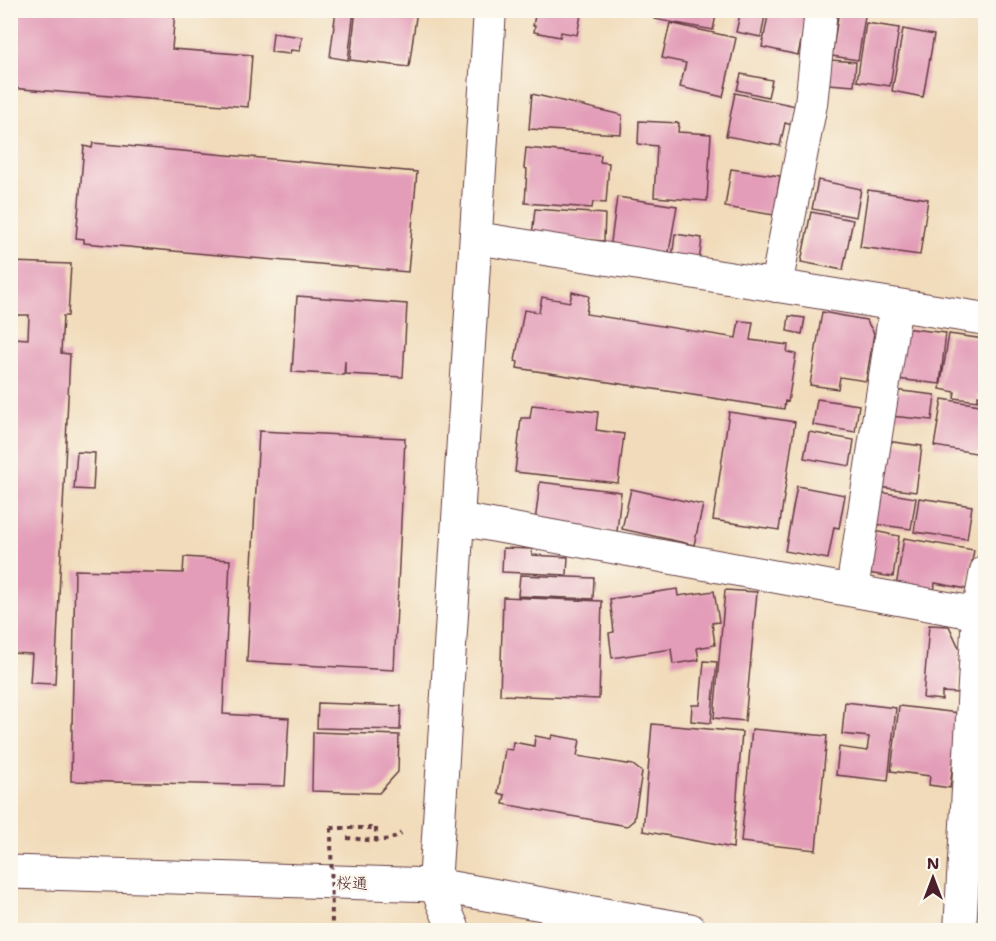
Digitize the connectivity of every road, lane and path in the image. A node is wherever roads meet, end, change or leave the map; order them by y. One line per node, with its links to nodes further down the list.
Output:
1 (490, 10): 3 (street)
2 (821, 10): 4 (street)
3 (476, 238): 4 (street); 7 (street)
4 (776, 286): 5 (street)
5 (896, 305): 6 (street); 9 (street)
6 (986, 320)
7 (458, 519): 9 (street); 15 (street)
8 (986, 571): 10 (street)
9 (852, 591): 10 (street)
10 (982, 615): 19 (street)
11 (403, 827): 13 (path)
12 (347, 838): 13 (path)
13 (376, 839): 16 (path, bridge)
14 (10, 872): 15 (street, 桜通)
15 (435, 885): 17 (street); 18 (street, 桜通)
16 (332, 930)
17 (454, 930)
18 (690, 930)
19 (960, 930)

